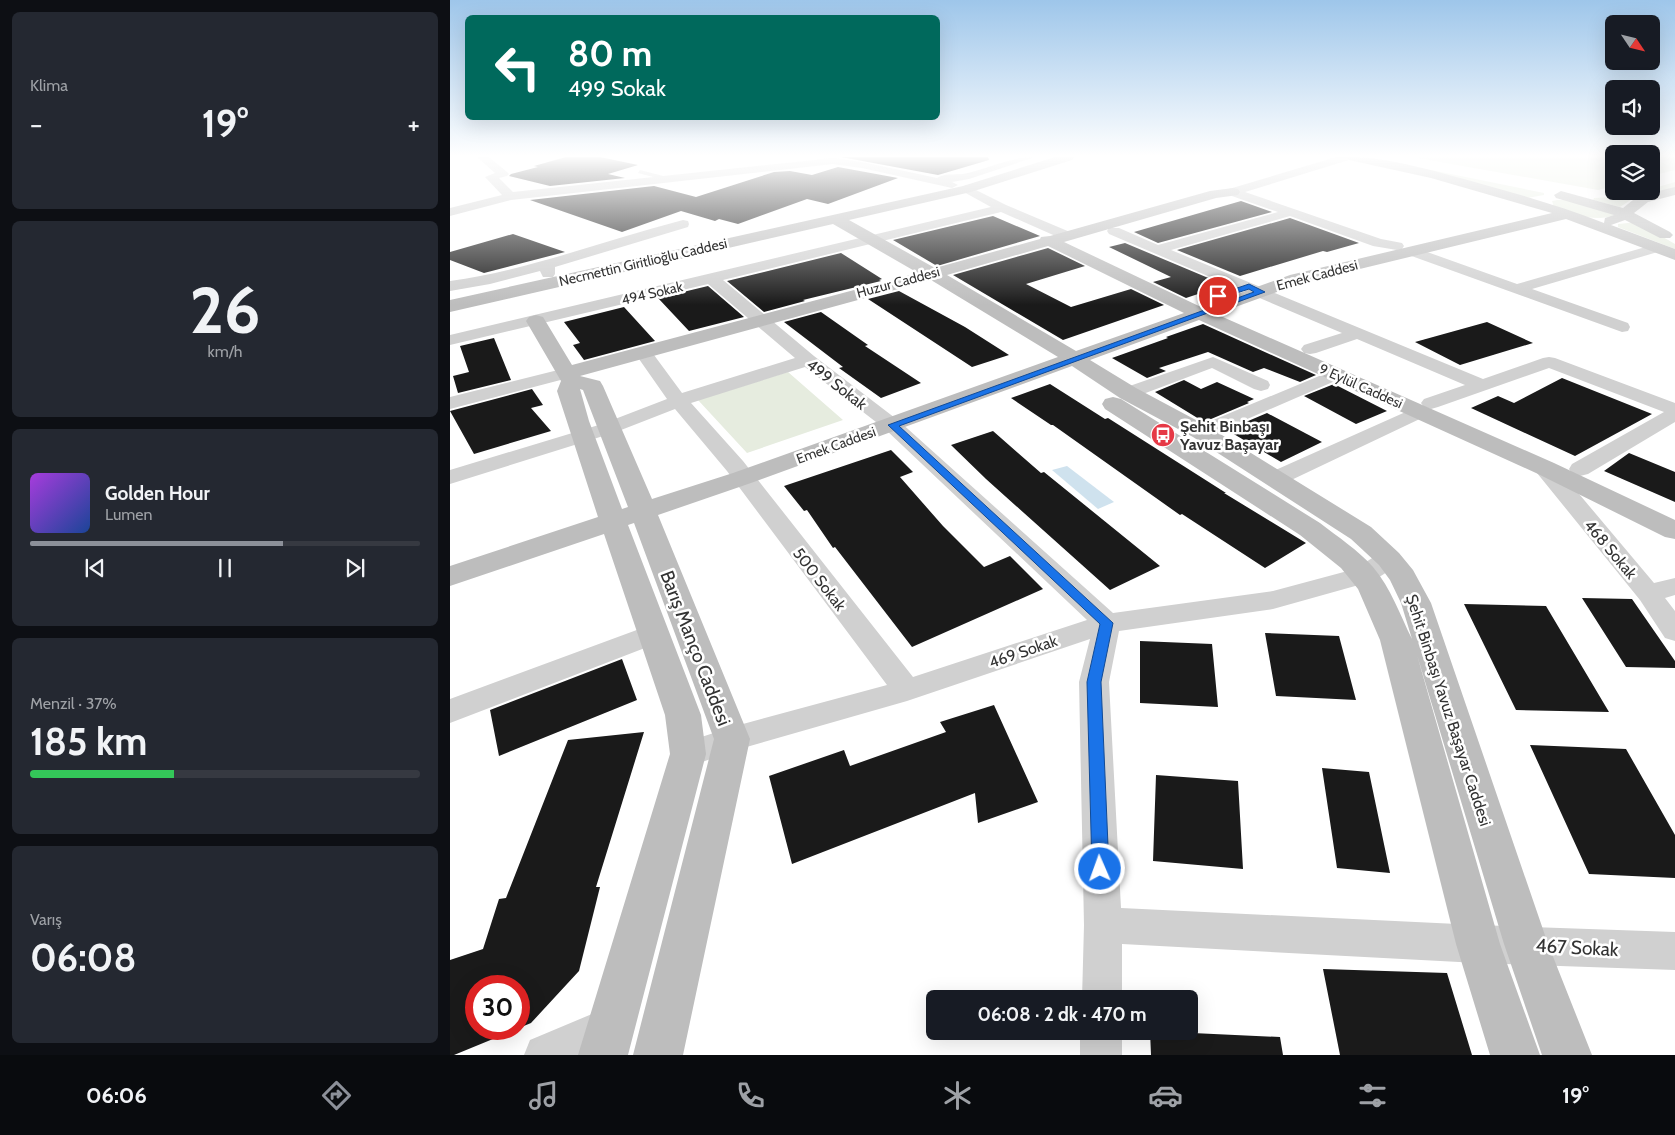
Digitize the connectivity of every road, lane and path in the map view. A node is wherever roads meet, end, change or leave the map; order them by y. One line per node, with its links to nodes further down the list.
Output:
1 (472, 206): 16 (street)
2 (863, 206): 32 (street, Necmettin Giritlioğlu Caddesi)
3 (885, 206): 19 (street, Necmettin Giritlioğlu Caddesi)
4 (998, 206): 14 (street)
5 (1175, 206): 26 (street, Huzur Caddesi)
6 (1201, 206): 22 (street, Huzur Caddesi)
7 (1277, 206): 17 (street)
8 (1284, 206): 28 (street)
9 (1507, 206): 28 (street, Emek Caddesi)
10 (1567, 206): 15 (street)
11 (1584, 206): 15 (street)
12 (1634, 206): 18 (street)
13 (1637, 206): 23 (street)
14 (1002, 208): 24 (street, 494 Sokak); 26 (street)
15 (1575, 210): 18 (street); 18 (street); 28 (street, Emek Caddesi); 29 (street)
16 (450, 212)
17 (1292, 212): 28 (street); 30 (street)
18 (1624, 214): 23 (street)
19 (836, 219): 20 (street, Necmettin Giritlioğlu Caddesi); 24 (street, Şehit Binbaşı Yavuz Başayar Caddesi)
20 (816, 223): 27 (street, Şehit Binbaşı Yavuz Başayar Caddesi); 39 (street, Necmettin Giritlioğlu Caddesi)
21 (683, 224): 32 (street)
22 (1114, 231): 26 (street, Huzur Caddesi); 30 (street)
23 (1660, 232): 25 (street)
24 (874, 240): 27 (street, 494 Sokak); 34 (street, Şehit Binbaşı Yavuz Başayar Caddesi)
25 (1675, 240)
26 (1063, 241): 34 (street, Huzur Caddesi); 40 (street, 9 Eylül Caddesi)
27 (853, 246): 33 (street, 494 Sokak); 34 (street, Şehit Binbaşı Yavuz Başayar Caddesi)
28 (1401, 247): 36 (street, Emek Caddesi); 37 (street)
29 (1656, 248): 31 (street); 37 (street)
30 (1158, 249): 36 (street)
31 (1675, 255)
32 (548, 269): 35 (street); 38 (street, Necmettin Giritlioğlu Caddesi)
33 (712, 279): 41 (street, 494 Sokak); 42 (street)
34 (927, 279): 42 (street, Huzur Caddesi); 44 (street, Şehit Binbaşı Yavuz Başayar Caddesi); 48 (street, Şehit Binbaşı Yavuz Başayar Caddesi)
35 (450, 286)
36 (1255, 289): 40 (street, Emek Caddesi); 45 (street)
37 (1516, 289): 43 (street)
38 (450, 296)
39 (450, 306)
40 (1202, 307): 47 (street, 9 Eylül Caddesi); 48 (street, Emek Caddesi); 51 (street, 9 Eylül Caddesi)
41 (536, 320): 46 (street, 494 Sokak); 52 (street)
42 (762, 323): 49 (street, Huzur Caddesi); 50 (street, 499 Sokak); 52 (street, Huzur Caddesi)
43 (1622, 327)
44 (997, 332)
45 (1358, 333): 47 (street); 54 (street)
46 (450, 340)
47 (1310, 349): 58 (street, 9 Eylül Caddesi)
48 (1051, 357): 55 (street, Şehit Binbaşı Yavuz Başayar Caddesi); 61 (street, Emek Caddesi); 73 (street, Şehit Binbaşı Yavuz Başayar Caddesi)
49 (648, 359): 52 (street, Huzur Caddesi); 56 (street, 500 Sokak)
50 (808, 360): 56 (street); 61 (street, 499 Sokak)
51 (1336, 374): 58 (street, 9 Eylül Caddesi); 63 (street)
52 (569, 376): 57 (street); 62 (street, Barış Manço Caddesi)
53 (1261, 385): 55 (street)
54 (1482, 385): 58 (street); 59 (street)
55 (1128, 394): 63 (street, Şehit Binbaşı Yavuz Başayar Caddesi)
56 (678, 401): 62 (street); 66 (street, 500 Sokak)
57 (450, 403)
58 (1425, 407): 64 (street, 9 Eylül Caddesi); 65 (street, 9 Eylül Caddesi); 68 (street)
59 (1675, 410)
60 (1675, 414): 65 (street)
61 (886, 421): 66 (street, Emek Caddesi); 77 (street, 499 Sokak)
62 (596, 432): 67 (street); 69 (street, Barış Manço Caddesi)
63 (1201, 432): 68 (street, Şehit Binbaşı Yavuz Başayar Caddesi)
64 (1545, 468): 71 (street, 9 Eylül Caddesi); 76 (street, 468 Sokak)
65 (1580, 469): 70 (street, 9 Eylül Caddesi)
66 (739, 472): 69 (street, Emek Caddesi); 80 (street, 500 Sokak)
67 (450, 477)
68 (1277, 478): 73 (street, Şehit Binbaşı Yavuz Başayar Caddesi)
69 (625, 509): 72 (street, Emek Caddesi); 74 (street, Emek Caddesi); 79 (street, Barış Manço Caddesi); 82 (street, Barış Manço Caddesi)
70 (1675, 511)
71 (1675, 531)
72 (450, 560)
73 (1376, 567): 77 (street, 469 Sokak); 85 (street, Şehit Binbaşı Yavuz Başayar Caddesi); 86 (street, Şehit Binbaşı Yavuz Başayar Caddesi)
74 (450, 576)
75 (1675, 586): 76 (street)
76 (1649, 594): 78 (street, 468 Sokak)
77 (1107, 623): 80 (street, 469 Sokak); 84 (street)
78 (1675, 631)
79 (653, 634): 81 (street); 83 (street, Barış Manço Caddesi)
80 (907, 690): 82 (street, 469 Sokak)
81 (450, 710)
82 (732, 739): 83 (street, 469 Sokak); 92 (street, Barış Manço Caddesi)
83 (688, 754): 90 (street, Barış Manço Caddesi)
84 (1102, 925): 85 (street, 467 Sokak); 88 (street)
85 (1478, 944): 86 (street, 467 Sokak); 94 (street, Şehit Binbaşı Yavuz Başayar Caddesi)
86 (1526, 944): 87 (street, 467 Sokak); 95 (street, Şehit Binbaşı Yavuz Başayar Caddesi)
87 (1675, 951)
88 (1102, 990)
89 (1101, 1040): 93 (street)
90 (607, 1041): 91 (street)
91 (546, 1055)
92 (658, 1055)
93 (1101, 1055)
94 (1515, 1055)
95 (1567, 1055)

